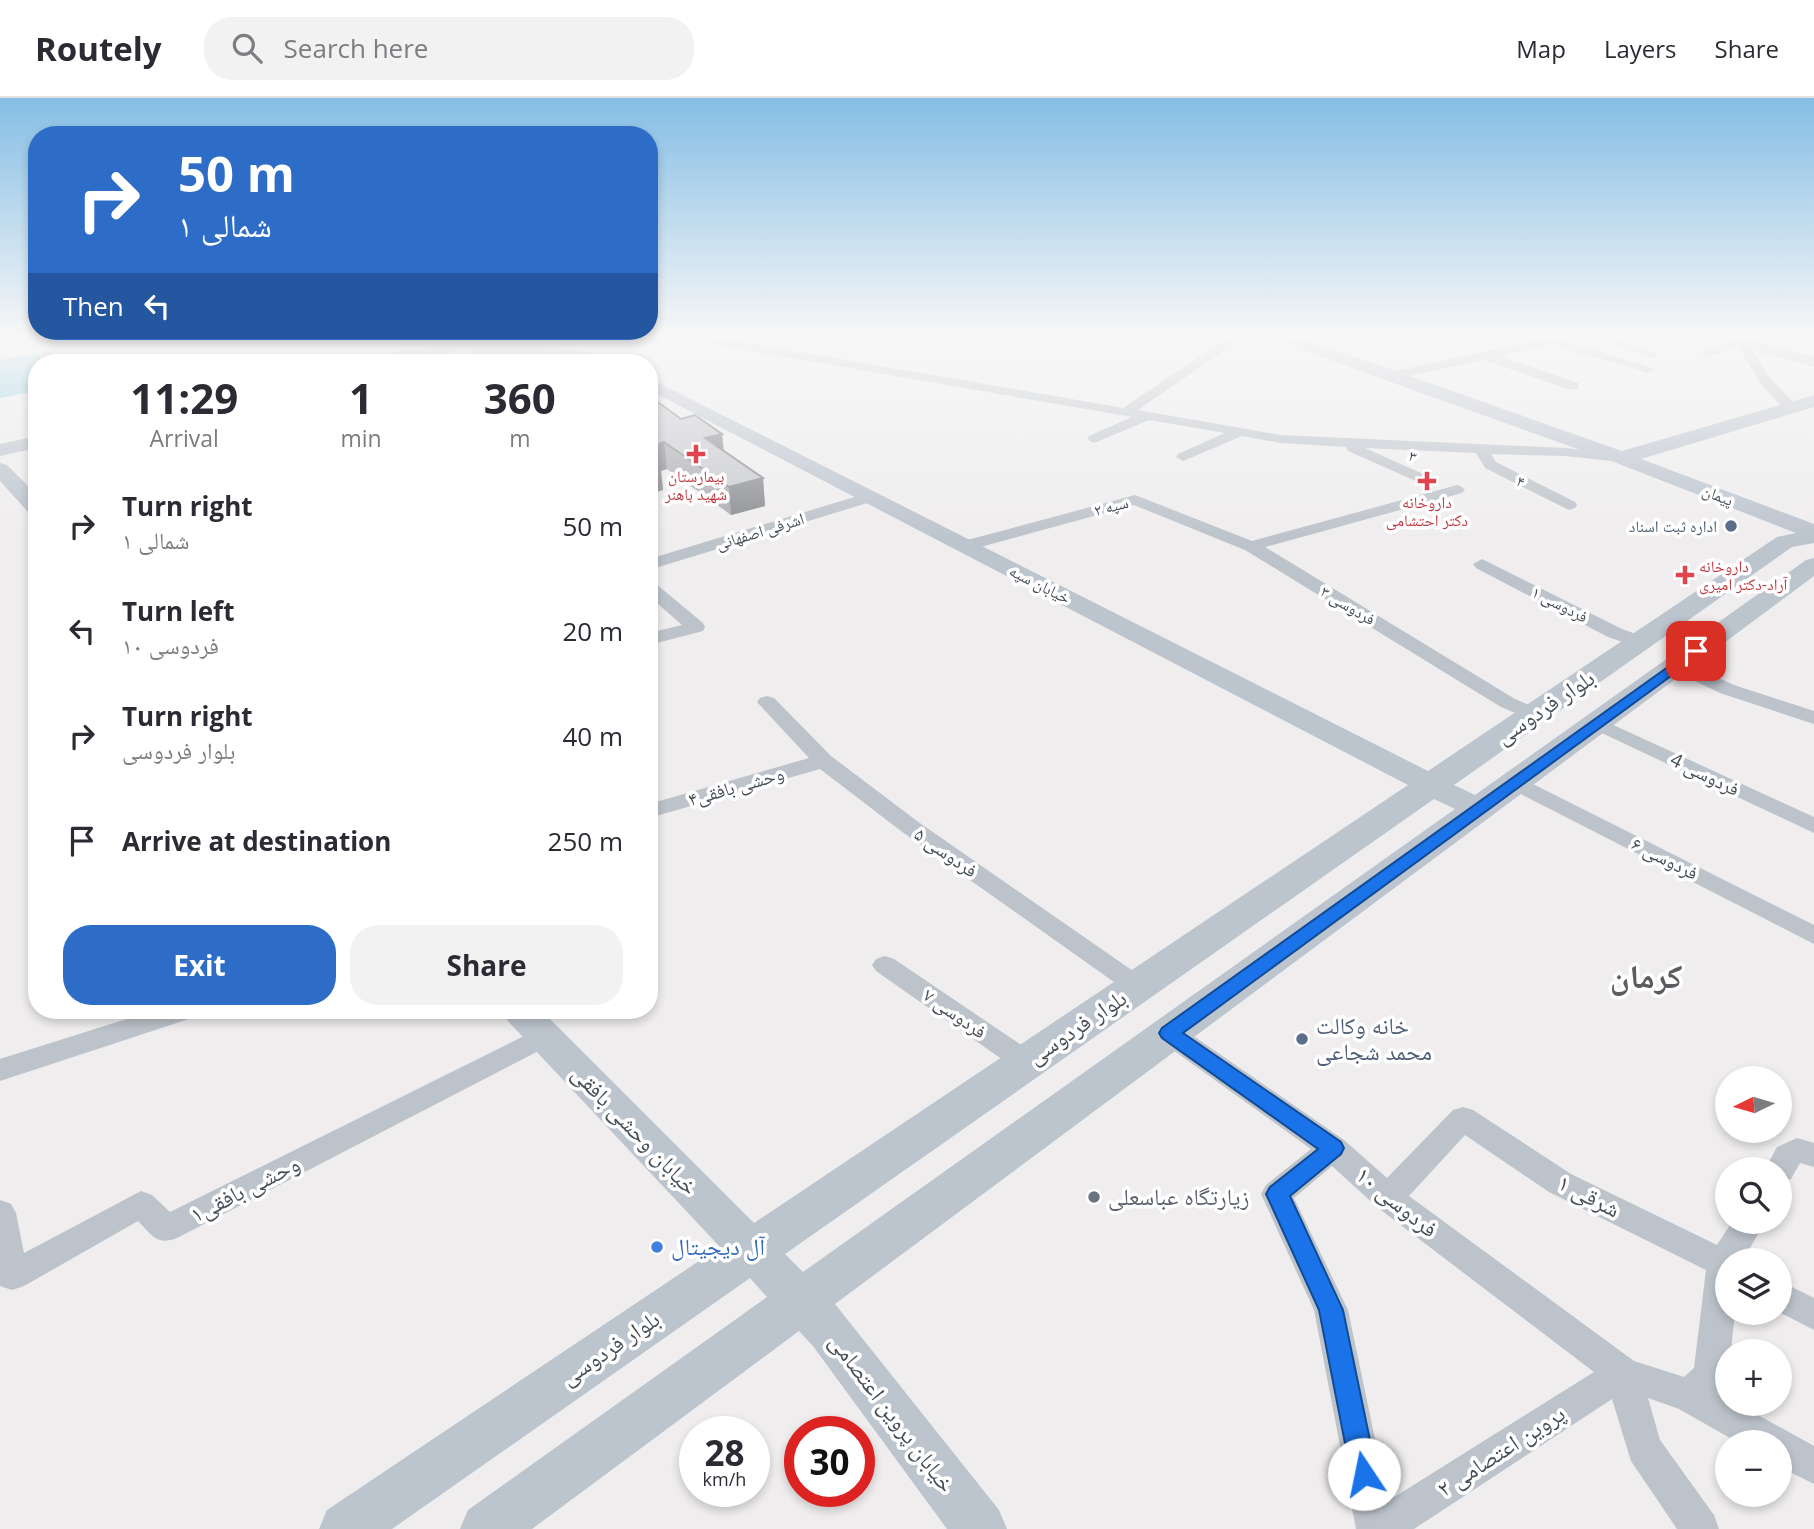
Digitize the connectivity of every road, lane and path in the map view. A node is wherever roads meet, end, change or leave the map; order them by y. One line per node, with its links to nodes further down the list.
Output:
1 (691, 405): 22 (main road, خیابان سپه)
2 (1084, 405): 8 (street)
3 (1137, 405): 8 (street)
4 (1472, 405): 18 (main road, پیمان)
5 (1788, 405): 7 (street)
6 (1804, 405): 7 (main road)
7 (1792, 409): 18 (main road)
8 (1126, 412): 9 (street)
9 (1147, 416): 11 (street); 12 (street)
10 (28, 432): 16 (main road)
11 (1240, 432): 13 (street); 17 (street)
12 (1094, 439)
13 (1349, 443): 15 (street); 19 (street, ۳)
14 (28, 444): 16 (main road)
15 (1481, 449): 18 (street); 23 (street, ۴)
16 (1, 450): 21 (main road)
17 (1183, 457)
18 (1622, 458): 25 (main road, پیمان)
19 (1427, 481)
20 (1457, 490): 24 (street)
21 (28, 494)
22 (871, 497): 26 (main road, خیابان سپه); 28 (street, اشرفی اصفهانی)
23 (1569, 505)
24 (1349, 517): 27 (street)
25 (1814, 534): 33 (main road, بلوار فردوسی)
26 (966, 546): 27 (street, سپه ۲); 41 (main road, خیابان سپه)
27 (1251, 546): 36 (street, فردوسی ۳)
28 (658, 562)
29 (1482, 564): 33 (street, فردوسی ۱)
30 (1807, 574): 34 (main road, بلوار فردوسی)
31 (658, 595): 32 (street)
32 (658, 637)
33 (1640, 642): 36 (main road, بلوار فردوسی)
34 (1677, 665): 37 (street); 38 (main road, بلوار فردوسی)
35 (766, 702): 39 (street, فردوسی ۵)
36 (1534, 714): 41 (main road, بلوار فردوسی)
37 (1814, 718)
38 (1596, 723): 40 (main road, بلوار فردوسی); 44 (street, فردوسی 4)
39 (823, 761): 42 (street, وحشی بافقی۴); 47 (street, فردوسی ۵)
40 (1515, 782): 43 (main road, بلوار فردوسی); 45 (street, فردوسی ۶)
41 (1431, 785): 43 (main road, خیابان سپه); 47 (main road, بلوار فردوسی)
42 (658, 808)
43 (1478, 809): 50 (main road, بلوار فردوسی)
44 (1814, 826)
45 (1814, 936)
46 (885, 965): 51 (street, فردوسی ۷)
47 (1137, 986): 51 (main road, بلوار فردوسی)
48 (157, 1019): 52 (street)
49 (531, 1023): 55 (street, وحشی بافقی۱); 56 (main road, خیابان وحشی بافقی)
50 (1169, 1033): 53 (street, فردوسی ۱۰); 58 (main road, بلوار فردوسی)
51 (1026, 1062): 56 (main road, بلوار فردوسی)
52 (0, 1070)
53 (1333, 1148): 54 (street, فردوسی ۱۰); 70 (street)
54 (1388, 1198): 57 (street, شرقی ۱); 62 (street, فردوسی ۱۰)
55 (0, 1213)
56 (751, 1251): 58 (main road, خیابان وحشی بافقی); 67 (main road, بلوار فردوسی)
57 (1715, 1259)
58 (800, 1300): 68 (main road, بلوار فردوسی); 69 (main road, خیابان پروین اعتصامی)
59 (1792, 1303): 60 (street)
60 (1814, 1315)
61 (1717, 1325): 63 (street)
62 (1623, 1373): 63 (street, فردوسی ۱۰); 70 (street, پروین اعتصامی ۲); 71 (street)
63 (1690, 1396): 64 (street, فردوسی ۱۰)
64 (1751, 1430)
65 (1792, 1454): 66 (street)
66 (1814, 1466)
67 (346, 1529)
68 (487, 1529)
69 (980, 1529)
70 (1377, 1529)
71 (1699, 1529)

